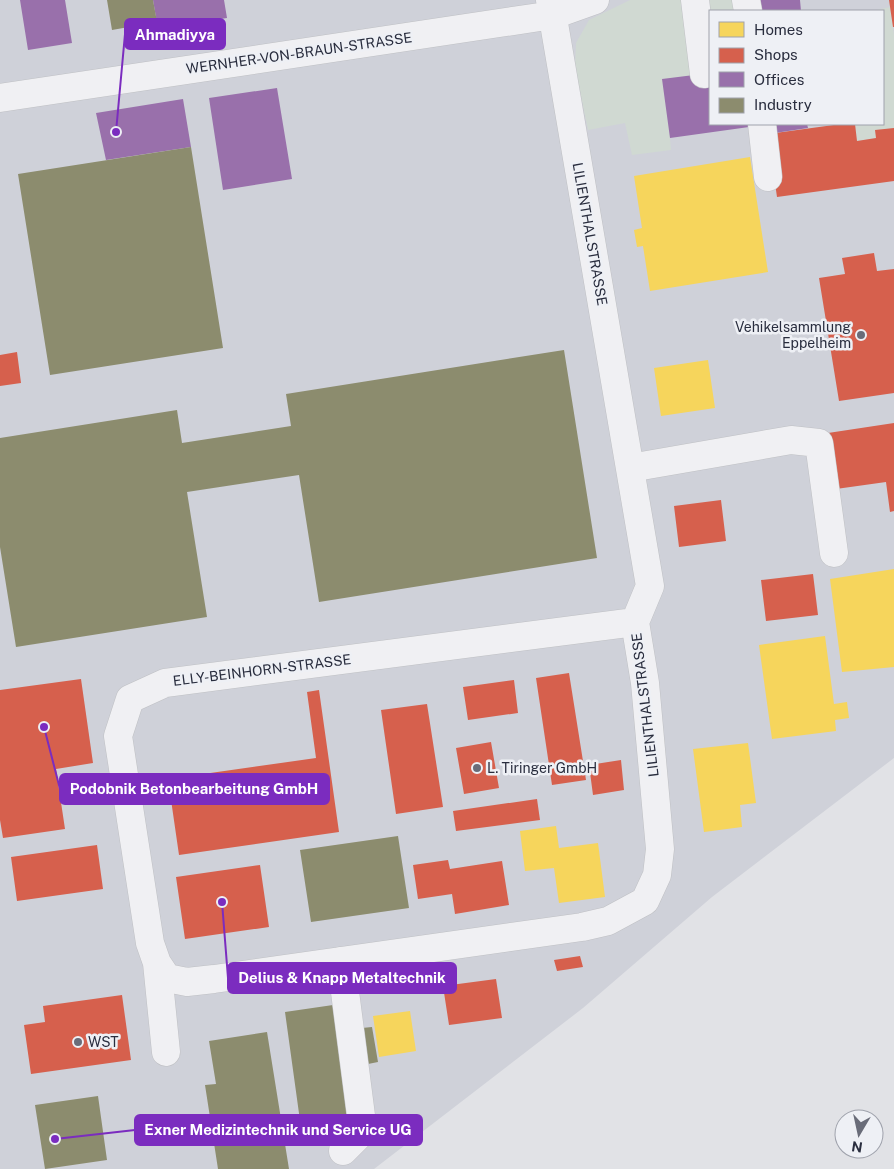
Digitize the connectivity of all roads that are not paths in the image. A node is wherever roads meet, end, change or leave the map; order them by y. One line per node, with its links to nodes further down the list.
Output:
1 (595, 0): 3 (street, WERNHER-VON-BRAUN-STRASSE)
2 (695, 0): 4 (street)
3 (552, 8): 5 (street, WERNHER-VON-BRAUN-STRASSE); 8 (street, LILIENTHALSTRASSE)
4 (704, 74)
5 (0, 98)
6 (762, 125): 7 (street)
7 (768, 177)
8 (630, 468): 9 (street); 10 (street, LILIENTHALSTRASSE)
9 (834, 554)
10 (635, 622): 11 (street, LILIENTHALSTRASSE); 12 (street, ELLY-BEINHORN-STRASSE)
11 (341, 961): 12 (street); 14 (street)
12 (156, 963): 13 (street, ELLY-BEINHORN-STRASSE)
13 (166, 1052)
14 (343, 1151)

